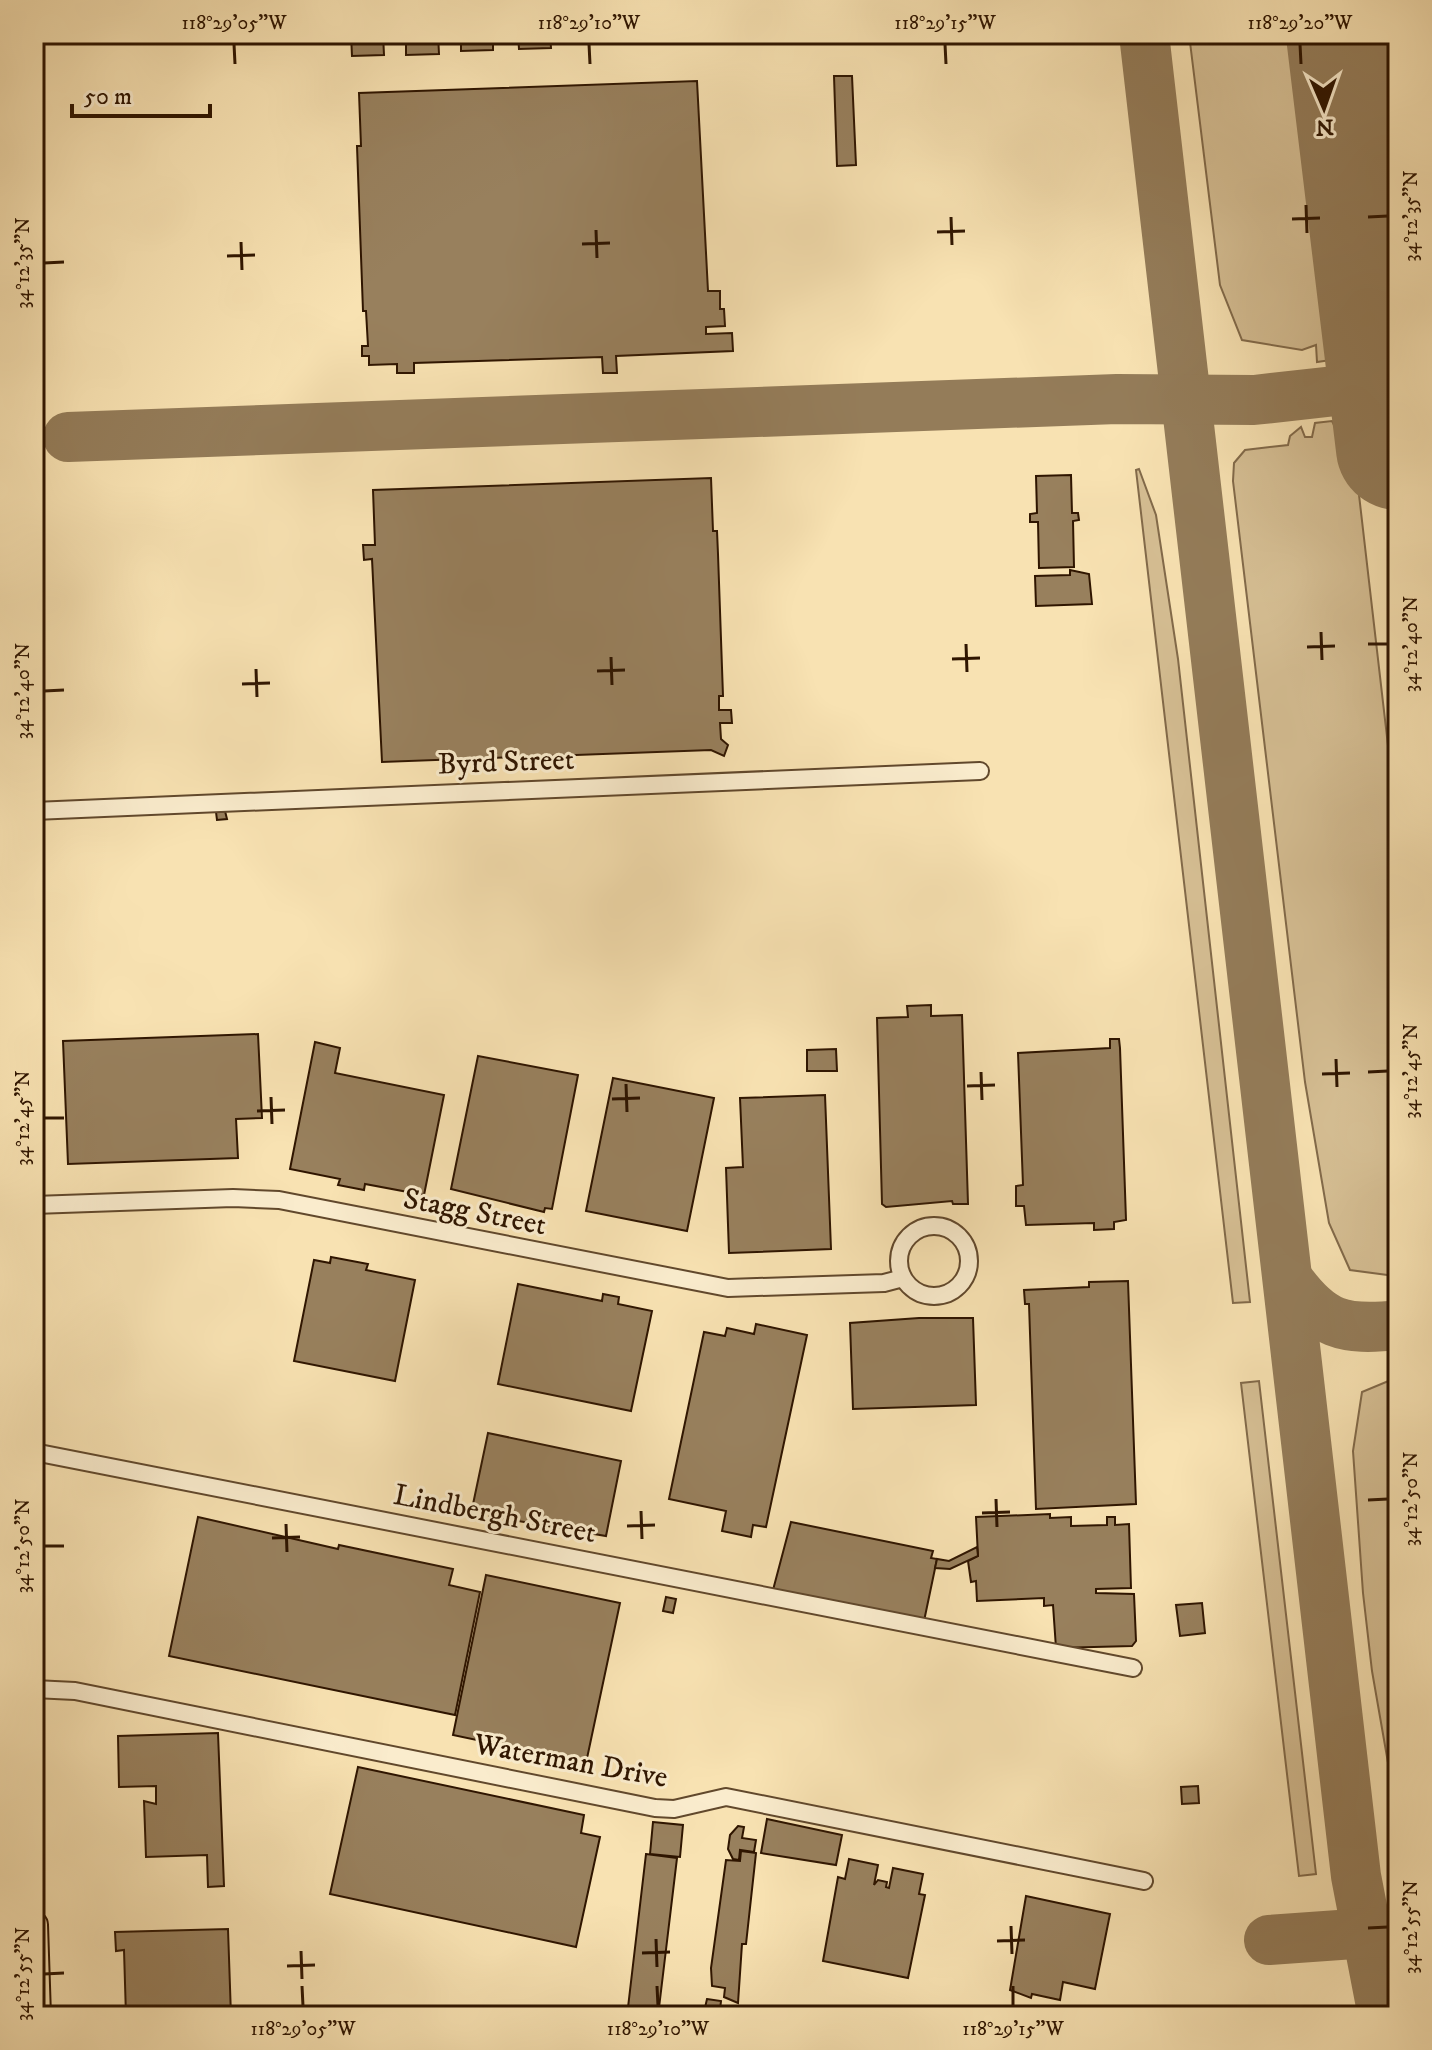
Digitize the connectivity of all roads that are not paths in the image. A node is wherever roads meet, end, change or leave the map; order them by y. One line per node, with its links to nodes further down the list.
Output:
1 (980, 771): 2 (street, Byrd Street)
2 (34, 811)
3 (34, 1205): 4 (street, Stagg Street)
4 (903, 1278): 4 (street)
5 (34, 1452): 6 (street, Lindbergh Street)
6 (1133, 1668)
7 (34, 1689): 8 (street, Waterman Drive)
8 (1144, 1881)
9 (34, 1925): 10 (main road)
10 (37, 2016)

